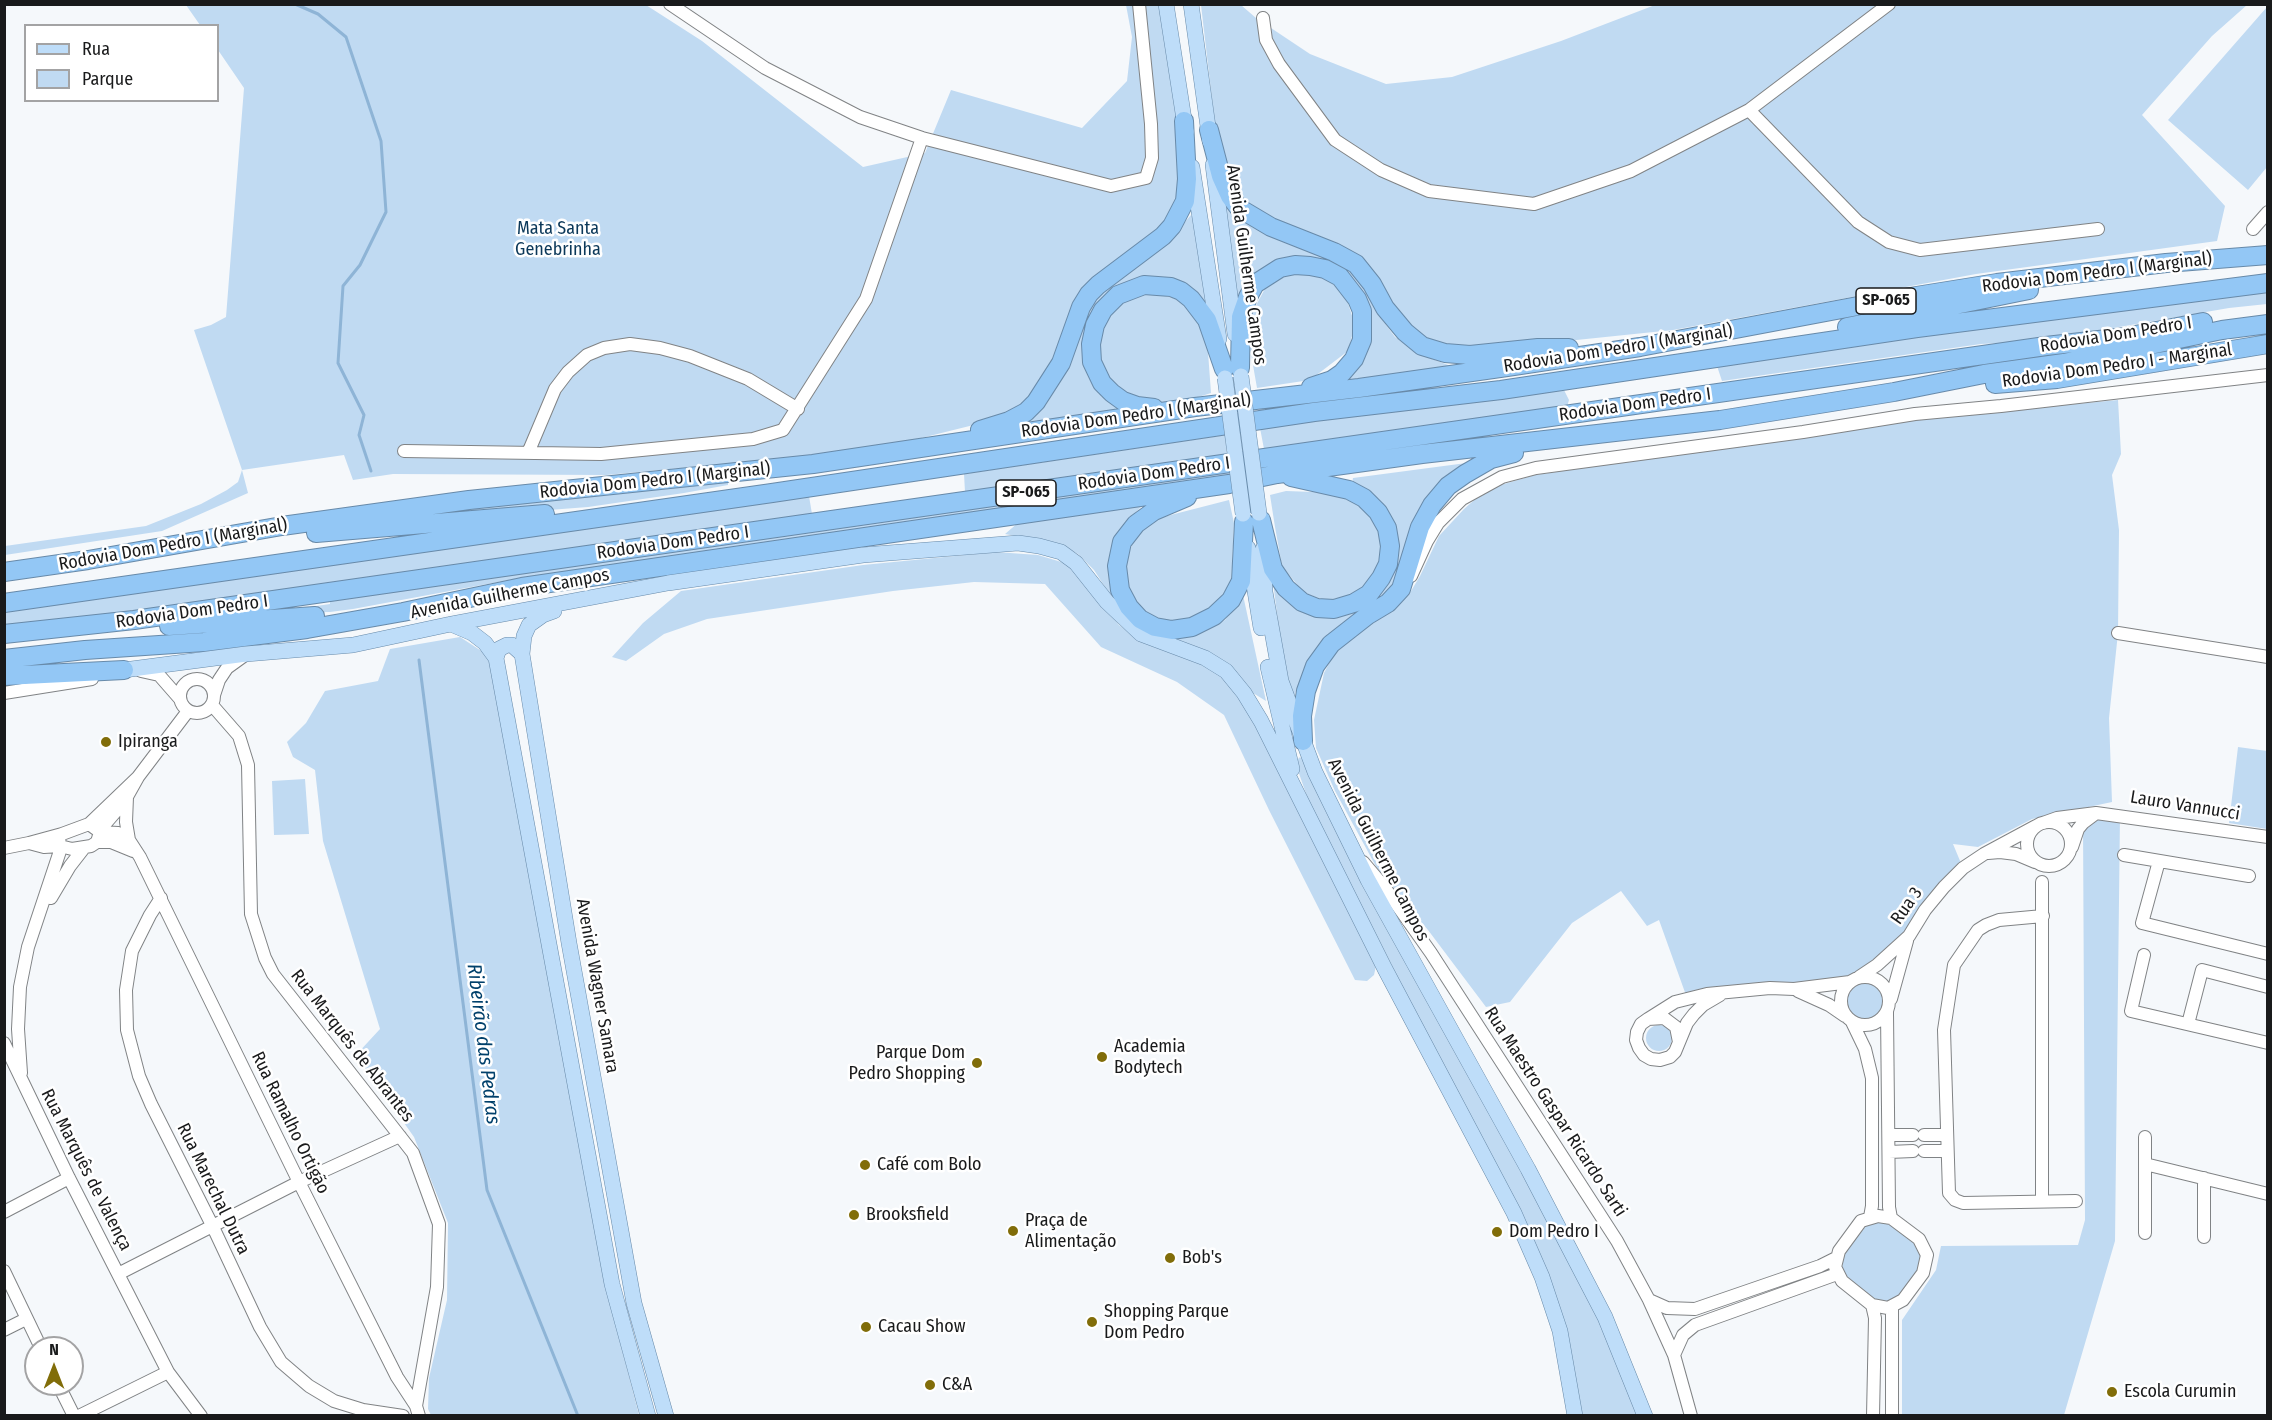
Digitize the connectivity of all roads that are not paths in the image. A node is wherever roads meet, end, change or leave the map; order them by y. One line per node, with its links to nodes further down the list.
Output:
1 (670, 4): 10 (street)
2 (1139, 4): 10 (street)
3 (1166, 4): 8 (main road, Avenida Guilherme Campos)
4 (1191, 4): 9 (main road, Avenida Guilherme Campos)
5 (1888, 4): 7 (street)
6 (1263, 18): 7 (street)
7 (1749, 110): 12 (street)
8 (1184, 121): 22 (main road, Avenida Guilherme Campos); 31 (highway)
9 (1209, 130): 20 (highway); 22 (main road, Avenida Guilherme Campos)
10 (922, 138): 27 (street)
11 (2268, 212): 13 (street)
12 (2098, 229)
13 (2268, 229)
14 (2268, 255): 15 (highway, Rodovia Dom Pedro I (Marginal) / SP-065)
15 (2163, 264): 20 (highway, Rodovia Dom Pedro I (Marginal) / SP-065); 21 (highway)
16 (2268, 283): 21 (highway, Rodovia Dom Pedro I / SP-065)
17 (2268, 312): 43 (highway, Rodovia Dom Pedro I / SP-065)
18 (2268, 324): 24 (highway)
19 (2268, 344): 24 (highway, Rodovia Dom Pedro I - Marginal)
20 (1640, 347): 25 (highway, Rodovia Dom Pedro I (Marginal) / SP-065)
21 (1777, 348): 34 (highway, Rodovia Dom Pedro I / SP-065)
22 (1232, 373): 25 (highway); 26 (highway); 35 (main road, Avenida Guilherme Campos, bridge)
23 (2268, 375): 39 (street)
24 (1894, 392): 28 (highway, SP-065)
25 (1272, 397): 26 (highway, Rodovia Dom Pedro I (Marginal) / SP-065)
26 (1194, 407): 31 (highway, Rodovia Dom Pedro I (Marginal) / SP-065)
27 (798, 409): 30 (street); 30 (street)
28 (1579, 437): 32 (highway, SP-065); 39 (highway)
29 (404, 451): 30 (street)
30 (528, 453)
31 (813, 464): 36 (highway, Rodovia Dom Pedro I (Marginal) / SP-065)
32 (1277, 474): 33 (highway, SP-065); 35 (highway)
33 (1229, 484): 35 (highway); 38 (highway, SP-065)
34 (673, 507): 36 (highway); 41 (highway, Rodovia Dom Pedro I / SP-065)
35 (1252, 517): 57 (main road, Avenida Guilherme Campos); 61 (main road, Avenida Guilherme Campos)
36 (88, 560): 37 (highway, Rodovia Dom Pedro I (Marginal) / SP-065)
37 (4, 572)
38 (522, 587): 43 (highway); 50 (highway, SP-065)
39 (1401, 589): 57 (highway)
40 (588, 599): 42 (main road, Avenida Guilherme Campos); 47 (main road, Avenida Wagner Samara); 61 (main road, Avenida Guilherme Campos)
41 (4, 603)
42 (451, 624): 46 (main road, Avenida Guilherme Campos); 49 (main road)
43 (60, 630): 45 (highway, Rodovia Dom Pedro I / SP-065)
44 (2118, 633): 48 (street)
45 (4, 634)
46 (246, 654): 51 (main road, Avenida Guilherme Campos); 55 (street)
47 (522, 654): 49 (main road); 135 (main road, Avenida Wagner Samara)
48 (2268, 657)
49 (496, 658): 134 (main road)
50 (4, 659)
51 (124, 670): 52 (highway); 53 (street); 54 (street)
52 (4, 676)
53 (4, 693)
54 (180, 699): 55 (street); 56 (street)
55 (213, 700): 56 (street); 98 (street, Rua Marquês de Abrantes)
56 (188, 711): 58 (street, Rua Marquês de Valença)
57 (1303, 741): 69 (main road, Avenida Guilherme Campos)
58 (138, 777): 59 (street, Rua Marquês de Valença); 63 (street, Rua Marquês de Valença)
59 (127, 796): 63 (street, Rua Marquês de Valença); 65 (street)
60 (2096, 813): 62 (street, Rua 3); 64 (street, Lauro Vannucci); 70 (street)
61 (1311, 819): 136 (main road, Avenida Guilherme Campos)
62 (2040, 824): 70 (street); 72 (street, Rua 3); 75 (street)
63 (96, 832): 65 (street); 66 (street, Rua Marquês de Valença); 68 (street, Rua Marquês de Valença); 71 (street)
64 (2268, 837)
65 (129, 840): 71 (street, Rua Ramalho Ortigão)
66 (61, 843): 67 (street); 68 (street, Rua Marquês de Valença); 80 (street, Rua Marquês de Valença)
67 (4, 848)
68 (84, 848): 80 (street, Rua Marquês de Valença)
69 (1352, 848): 119 (street, Rua Maestro Gaspar Ricardo Sarti); 129 (main road, Avenida Guilherme Campos)
70 (2071, 849): 75 (street)
71 (137, 853): 78 (street, Rua Ramalho Ortigão)
72 (1984, 854): 75 (street); 81 (street, Rua 3)
73 (2124, 855): 74 (street)
74 (2159, 861): 76 (street); 82 (street)
75 (2036, 862)
76 (2249, 876)
77 (2042, 882): 79 (street)
78 (161, 898): 105 (street, Rua Ramalho Ortigão); 112 (street, Rua Marechal Dutra)
79 (2043, 916): 97 (street); 107 (street)
80 (38, 920): 95 (street, Rua Marquês de Valença)
81 (1909, 936): 84 (street, Rua 3); 88 (street)
82 (2268, 954)
83 (2144, 955): 91 (street)
84 (1854, 980): 86 (street); 88 (street); 90 (street)
85 (2268, 987): 91 (street)
86 (1794, 989): 87 (street); 90 (street)
87 (1723, 993): 89 (street); 92 (street)
88 (1888, 1008): 90 (street); 96 (street)
89 (1648, 1019): 92 (street); 92 (street)
90 (1848, 1019): 110 (street)
91 (2188, 1024): 94 (street)
92 (1679, 1042)
93 (4, 1043): 95 (street)
94 (2268, 1043)
95 (21, 1080): 103 (street, Rua Marquês de Valença)
96 (1889, 1135): 97 (street); 101 (street)
97 (1946, 1135): 100 (street)
98 (400, 1136): 105 (street); 128 (street, Rua Marquês de Abrantes)
99 (2145, 1137): 102 (street)
100 (1947, 1151): 101 (street); 107 (street)
101 (1889, 1152): 111 (street)
102 (2145, 1164): 104 (street); 113 (street)
103 (69, 1178): 109 (street); 117 (street, Rua Marquês de Valença)
104 (2204, 1178): 106 (street); 114 (street)
105 (299, 1182): 112 (street); 128 (street, Rua Ramalho Ortigão)
106 (2268, 1194)
107 (2042, 1201): 108 (street)
108 (2076, 1202)
109 (4, 1212)
110 (1870, 1217): 111 (street); 115 (street)
111 (1891, 1218): 121 (street)
112 (213, 1227): 117 (street); 133 (street, Rua Marechal Dutra)
113 (2145, 1233)
114 (2204, 1237)
115 (1836, 1258): 118 (street); 119 (street)
116 (4, 1271): 122 (street)
117 (118, 1274): 126 (street, Rua Marquês de Valença)
118 (1837, 1274): 120 (street); 125 (street)
119 (1650, 1300): 125 (street, Rua Maestro Gaspar Ricardo Sarti)
120 (1872, 1305): 121 (street); 138 (street)
121 (1892, 1306): 139 (street)
122 (26, 1319): 123 (street); 124 (street)
123 (4, 1330)
124 (35, 1336)
125 (1674, 1355): 137 (street, Rua Maestro Gaspar Ricardo Sarti)
126 (168, 1372): 131 (street); 132 (street, Rua Marquês de Valença)
127 (64, 1396): 130 (street)
128 (417, 1411)
129 (1644, 1414)
130 (74, 1416)
131 (79, 1416)
132 (201, 1416)
133 (403, 1416)
134 (648, 1416)
135 (666, 1416)
136 (1575, 1416)
137 (1691, 1416)
138 (1874, 1416)
139 (1892, 1416)

